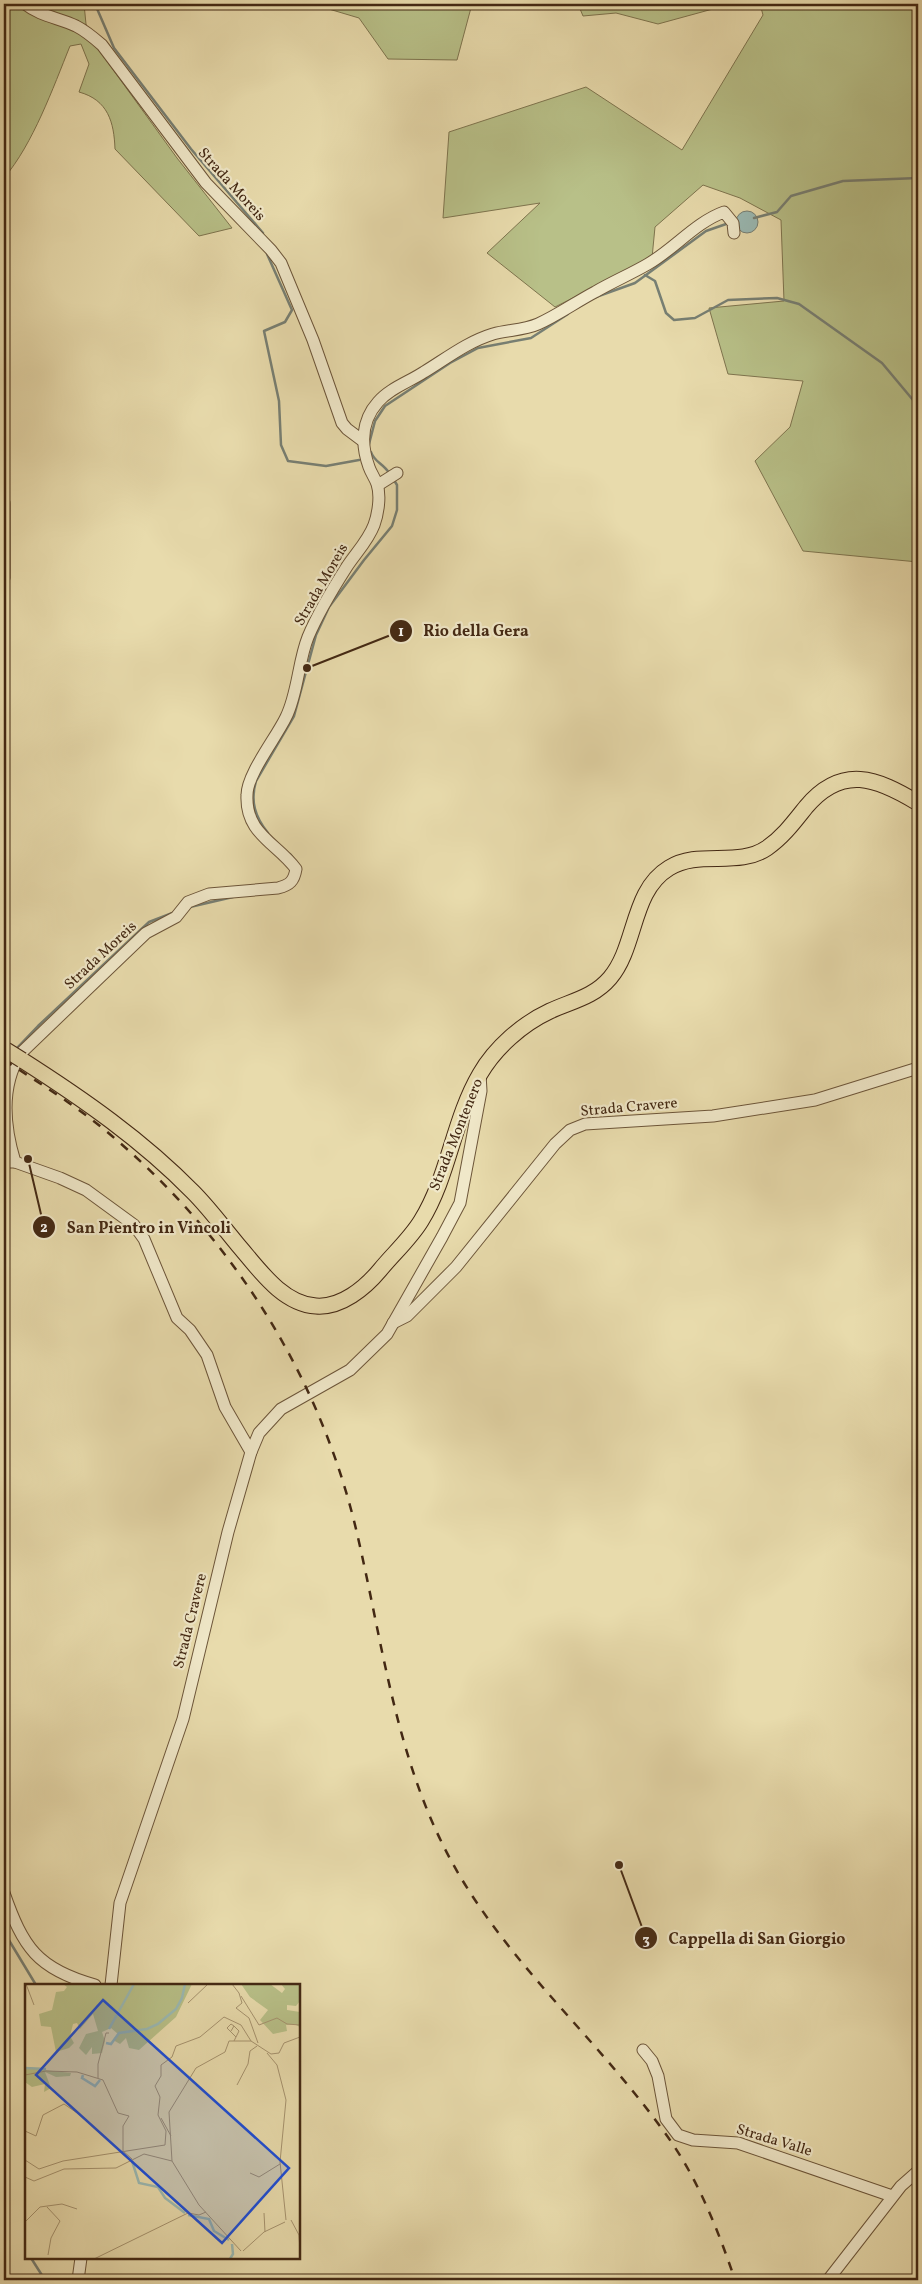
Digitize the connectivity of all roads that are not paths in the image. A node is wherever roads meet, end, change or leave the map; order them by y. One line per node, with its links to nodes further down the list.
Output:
1 (25, 4): 3 (street, Strada Moreis)
2 (734, 233): 3 (street)
3 (363, 441): 5 (street)
4 (392, 476): 5 (street)
5 (378, 485): 12 (street, Strada Moreis)
6 (4, 503): 7 (street)
7 (4, 578)
8 (918, 804): 11 (main road, Strada Montenero)
9 (5, 1049): 11 (main road, Strada Montenero, bridge)
10 (918, 1068): 13 (street, Strada Cravere)
11 (480, 1074): 13 (street, Strada Cravere)
12 (9, 1162): 14 (street, Strada Moreis)
13 (393, 1323): 14 (street, Strada Cravere)
14 (251, 1452): 17 (street, Strada Cravere)
15 (4, 1893): 16 (street)
16 (92, 1984)
17 (111, 1984)
18 (643, 2050): 20 (street, Strada Valle)
19 (918, 2171): 20 (street)
20 (892, 2196): 23 (street)
21 (81, 2259): 22 (street)
22 (78, 2280)
23 (828, 2280)

